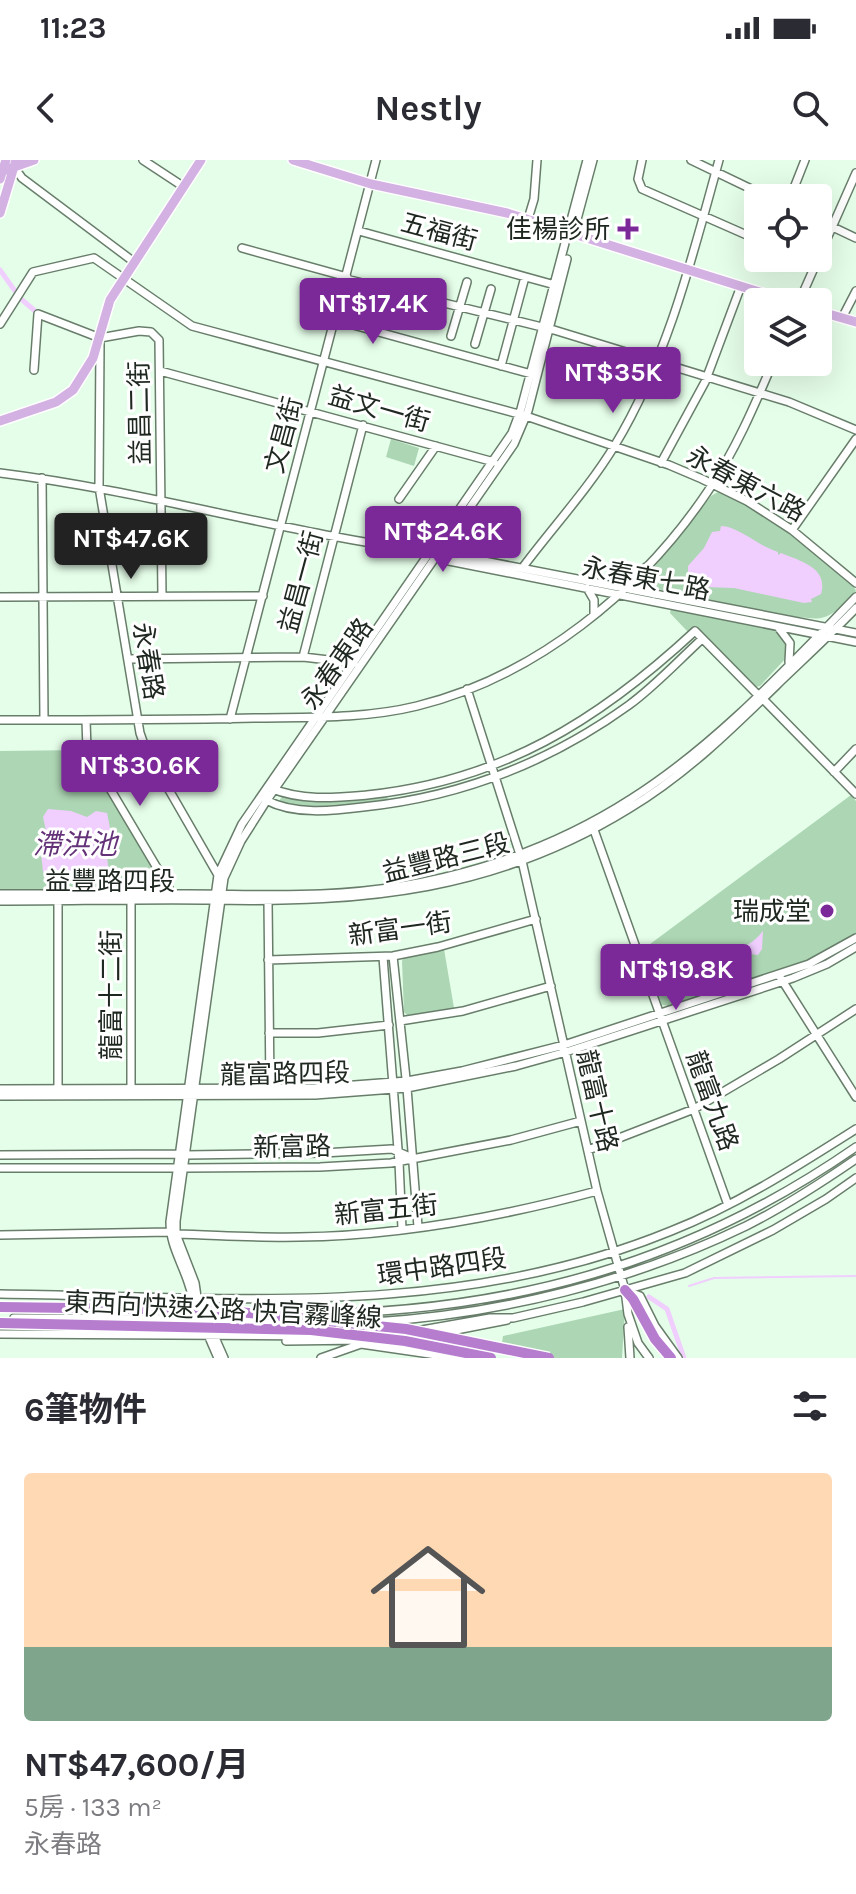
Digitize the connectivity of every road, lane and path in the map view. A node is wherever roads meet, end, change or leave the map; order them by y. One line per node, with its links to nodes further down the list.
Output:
1 (34, 160): 12 (main road)
2 (143, 160): 19 (street)
3 (201, 160): 19 (main road)
4 (294, 160): 16 (main road)
5 (376, 160): 16 (street, 文昌街)
6 (537, 160): 22 (street)
7 (590, 160): 25 (street, 永春東路)
8 (642, 160): 21 (street)
9 (691, 160): 13 (street)
10 (719, 160): 13 (street)
11 (805, 160): 17 (street)
12 (12, 162): 15 (main road); 20 (main road); 29 (street)
13 (716, 172): 18 (street); 21 (street)
14 (856, 173): 23 (street)
15 (1, 174)
16 (371, 184): 22 (main road); 24 (street, 文昌街)
17 (796, 184)
18 (744, 185)
19 (184, 187): 29 (main road)
20 (0, 213)
21 (704, 217): 26 (street); 30 (street)
22 (528, 219): 25 (main road)
23 (834, 227): 27 (street); 38 (street)
24 (359, 231): 31 (street, 五福街); 33 (street, 文昌街)
25 (571, 233): 30 (main road); 35 (street, 永春東路); 49 (street, 永春東路)
26 (744, 234)
27 (856, 238)
28 (242, 248): 33 (street)
29 (134, 262): 32 (main road)
30 (690, 270): 36 (main road); 54 (street)
31 (525, 277): 35 (street, 五福街); 46 (street)
32 (124, 278): 48 (street, 永春東六路); 51 (main road); 53 (street, 永春東六路)
33 (346, 278): 41 (street); 45 (street, 文昌街)
34 (467, 282): 41 (street)
35 (555, 285): 49 (street, 永春東路)
36 (741, 286): 37 (main road); 60 (street)
37 (747, 288)
38 (806, 288)
39 (491, 289): 42 (street)
40 (856, 291): 44 (street)
41 (460, 306): 42 (street); 50 (street)
42 (484, 313): 46 (street); 52 (street)
43 (832, 315): 44 (main road)
44 (842, 318): 47 (main road)
45 (335, 320): 53 (street, 文昌街); 55 (street)
46 (513, 321): 49 (street); 55 (street)
47 (856, 322)
48 (0, 324)
49 (546, 329): 54 (street); 58 (street, 永春東路)
50 (451, 336)
51 (100, 338): 56 (street); 57 (street, 益昌二街); 64 (main road); 75 (street, 永春路)
52 (475, 344)
53 (324, 361): 62 (street, 文昌街); 63 (street, 永春東六路)
54 (658, 361): 60 (street); 69 (street)
55 (501, 366): 58 (street)
56 (34, 370)
57 (160, 371): 62 (street, 益文一街); 77 (street, 益昌二街)
58 (534, 375): 63 (street, 永春東路)
59 (767, 376): 61 (street)
60 (707, 377): 61 (street); 71 (street)
61 (760, 393): 66 (street); 74 (street)
62 (311, 411): 65 (street, 益文一街); 79 (street, 文昌街)
63 (522, 415): 69 (street, 永春東六路); 70 (street, 永春東路); 78 (street, 永春東路)
64 (0, 421)
65 (363, 425): 68 (street, 益文一街); 81 (street, 益昌一街)
66 (856, 430)
67 (856, 439): 80 (street)
68 (436, 446): 70 (street, 益文一街); 76 (street)
69 (614, 447): 71 (street, 永春東六路); 84 (street)
70 (494, 462): 82 (street, 永春東路)
71 (661, 463): 74 (street, 永春東六路)
72 (0, 473): 73 (street, 永春東七路)
73 (42, 478): 75 (street, 永春東七路); 90 (street)
74 (712, 484): 80 (street, 永春東六路); 85 (street)
75 (99, 487): 77 (street, 永春東七路); 94 (street, 永春路)
76 (399, 499)
77 (162, 503): 79 (street, 永春東七路); 91 (street, 益昌二街)
78 (461, 521): 82 (street, 永春東路); 83 (street)
79 (281, 526): 81 (street, 永春東七路); 92 (street, 文昌街)
80 (792, 530): 86 (street, 永春東六路)
81 (334, 536): 82 (street, 永春東七路); 106 (street, 益昌一街)
82 (435, 553): 83 (street, 永春東七路); 87 (street, 永春東七路); 108 (street, 永春東路); 117 (street, 永春東路)
83 (474, 558): 84 (street, 永春東七路)
84 (523, 567): 88 (street, 永春東七路)
85 (646, 567): 88 (street); 89 (street)
86 (856, 583)
87 (587, 588): 88 (street, 永春東七路); 97 (street)
88 (622, 591): 89 (street, 永春東七路); 97 (street); 98 (street, 永春東七路)
89 (654, 594): 100 (street, 永春東七路)
90 (43, 596): 93 (street); 94 (street); 120 (street)
91 (162, 596): 92 (street); 94 (street)
92 (263, 596): 105 (street, 文昌街)
93 (0, 597)
94 (118, 597): 107 (street, 永春路)
95 (856, 597): 100 (street, 益豐路三段)
96 (856, 608): 99 (street, 益豐路三段)
97 (594, 615): 112 (street)
98 (776, 625): 102 (street, 永春東七路); 109 (street)
99 (837, 628): 100 (street, 益豐路三段); 101 (street)
100 (828, 631): 102 (street, 永春東七路); 104 (street, 永春東七路); 113 (street, 益豐路三段)
101 (856, 633)
102 (819, 634): 109 (street, 益豐路三段)
103 (702, 639): 110 (street); 111 (street); 113 (street)
104 (856, 642)
105 (246, 657): 106 (street); 107 (street); 118 (street, 文昌街)
106 (303, 657): 108 (street)
107 (129, 659): 122 (street, 永春路)
108 (354, 663): 116 (street, 永春東路)
109 (789, 664): 113 (street, 益豐路三段)
110 (653, 670): 111 (street); 114 (street)
111 (661, 678): 115 (street)
112 (467, 689): 117 (street); 126 (street, 龍富十路)
113 (760, 697): 127 (street); 129 (street, 益豐路三段)
114 (607, 705): 115 (street); 123 (street)
115 (614, 715): 124 (street)
116 (315, 717): 117 (street); 118 (street); 130 (street, 永春東路)
117 (324, 717): 130 (street, 永春東路)
118 (230, 719): 122 (street)
119 (0, 720): 120 (street)
120 (44, 720): 121 (street)
121 (86, 720): 122 (street); 139 (street)
122 (137, 720): 137 (street, 永春路)
123 (553, 738): 124 (street); 126 (street)
124 (559, 749): 128 (street)
125 (856, 749): 127 (street)
126 (492, 766): 128 (street, 龍富十路); 131 (street)
127 (834, 772): 132 (street)
128 (496, 777): 134 (street); 136 (street, 龍富十路)
129 (659, 784): 135 (street, 益豐路三段); 136 (street, 益豐路三段)
130 (271, 788): 131 (street); 133 (street, 永春東路)
131 (392, 792): 134 (street)
132 (856, 794)
133 (264, 799): 134 (street); 137 (street, 永春東路)
134 (394, 804)
135 (594, 830): 136 (street, 益豐路三段); 154 (street, 龍富九路)
136 (521, 858): 140 (street, 益豐路三段); 144 (street, 益豐路三段); 145 (street, 龍富十路)
137 (221, 876): 140 (street)
138 (0, 894): 139 (street, 益豐路四段)
139 (169, 894): 140 (street, 益豐路四段)
140 (218, 897): 143 (street, 益豐路四段); 144 (street, 益豐路三段); 166 (street)
141 (0, 901): 142 (street, 益豐路四段)
142 (58, 901): 143 (street, 益豐路四段); 164 (street)
143 (131, 901): 165 (street, 龍富十二街)
144 (268, 901): 150 (street)
145 (536, 919): 148 (street, 新富一街); 152 (street, 龍富十路)
146 (856, 938): 151 (street)
147 (856, 947): 151 (street)
148 (393, 956): 149 (street, 新富一街); 155 (street)
149 (383, 957): 150 (street, 新富一街); 156 (street)
150 (268, 960): 157 (street)
151 (780, 977): 154 (street, 龍富路四段); 158 (street)
152 (551, 986): 155 (street); 159 (street, 龍富十路)
153 (856, 1009): 158 (street)
154 (661, 1017): 159 (street, 龍富路四段); 169 (street, 龍富九路)
155 (400, 1021): 160 (street)
156 (389, 1025): 157 (street); 161 (street)
157 (269, 1033): 162 (street)
158 (818, 1035): 168 (street); 169 (street)
159 (565, 1048): 160 (street, 龍富路四段); 170 (street, 龍富十路)
160 (407, 1085): 161 (street, 龍富路四段); 177 (street)
161 (393, 1086): 162 (street, 龍富路四段); 166 (street, 龍富路四段); 174 (street)
162 (270, 1088): 166 (street, 龍富路四段)
163 (0, 1089): 164 (street, 龍富路四段)
164 (58, 1089): 165 (street, 龍富路四段)
165 (131, 1089): 166 (street, 龍富路四段)
166 (192, 1092): 167 (street, 龍富路四段); 176 (street)
167 (0, 1096)
168 (856, 1097)
169 (694, 1109): 173 (street); 184 (street, 龍富九路)
170 (581, 1121): 173 (street, 龍富十路); 177 (street)
171 (856, 1129): 184 (street, 環中路四段)
172 (856, 1147): 190 (street, 環中路四段)
173 (588, 1150): 183 (street, 龍富十路)
174 (398, 1152): 176 (street, 新富路); 177 (street, 新富路); 179 (street)
175 (0, 1155): 176 (street, 新富路)
176 (183, 1155): 181 (street)
177 (412, 1158): 179 (street, 新富路); 185 (street)
178 (856, 1159): 191 (street, 環中路四段)
179 (399, 1162): 181 (street, 新富路); 186 (street)
180 (0, 1168): 181 (street, 新富路)
181 (181, 1168): 187 (street)
182 (856, 1178): 193 (street)
183 (597, 1191): 185 (street, 新富五街); 189 (street, 龍富十路)
184 (728, 1205): 189 (street, 環中路四段)
185 (418, 1227): 186 (street, 新富五街)
186 (402, 1229): 187 (street, 新富五街)
187 (173, 1233): 188 (street, 新富五街); 194 (street)
188 (0, 1235)
189 (613, 1252): 190 (street, 龍富十路); 194 (street, 環中路四段)
190 (617, 1265): 191 (street, 龍富十路); 196 (street, 環中路四段)
191 (620, 1275): 193 (street, 龍富十路); 196 (street, 環中路四段)
192 (0, 1294): 194 (street, 環中路四段)
193 (629, 1294): 199 (street); 206 (street); 207 (street); 208 (highway); 209 (street)
194 (194, 1297): 196 (street)
195 (0, 1308): 196 (street, 環中路四段); 205 (highway, 東西向快速公路 快官霧峰線, bridge)
196 (203, 1317): 197 (street, 環中路四段); 199 (street)
197 (0, 1321): 204 (highway, 東西向快速公路 快官霧峰線, bridge)
198 (0, 1334): 199 (street)
199 (211, 1335): 201 (street)
200 (437, 1357): 202 (street); 203 (street)
201 (221, 1358)
202 (321, 1358)
203 (457, 1358)
204 (491, 1358)
205 (549, 1358)
206 (630, 1358)
207 (649, 1358)
208 (671, 1358)
209 (678, 1358)

